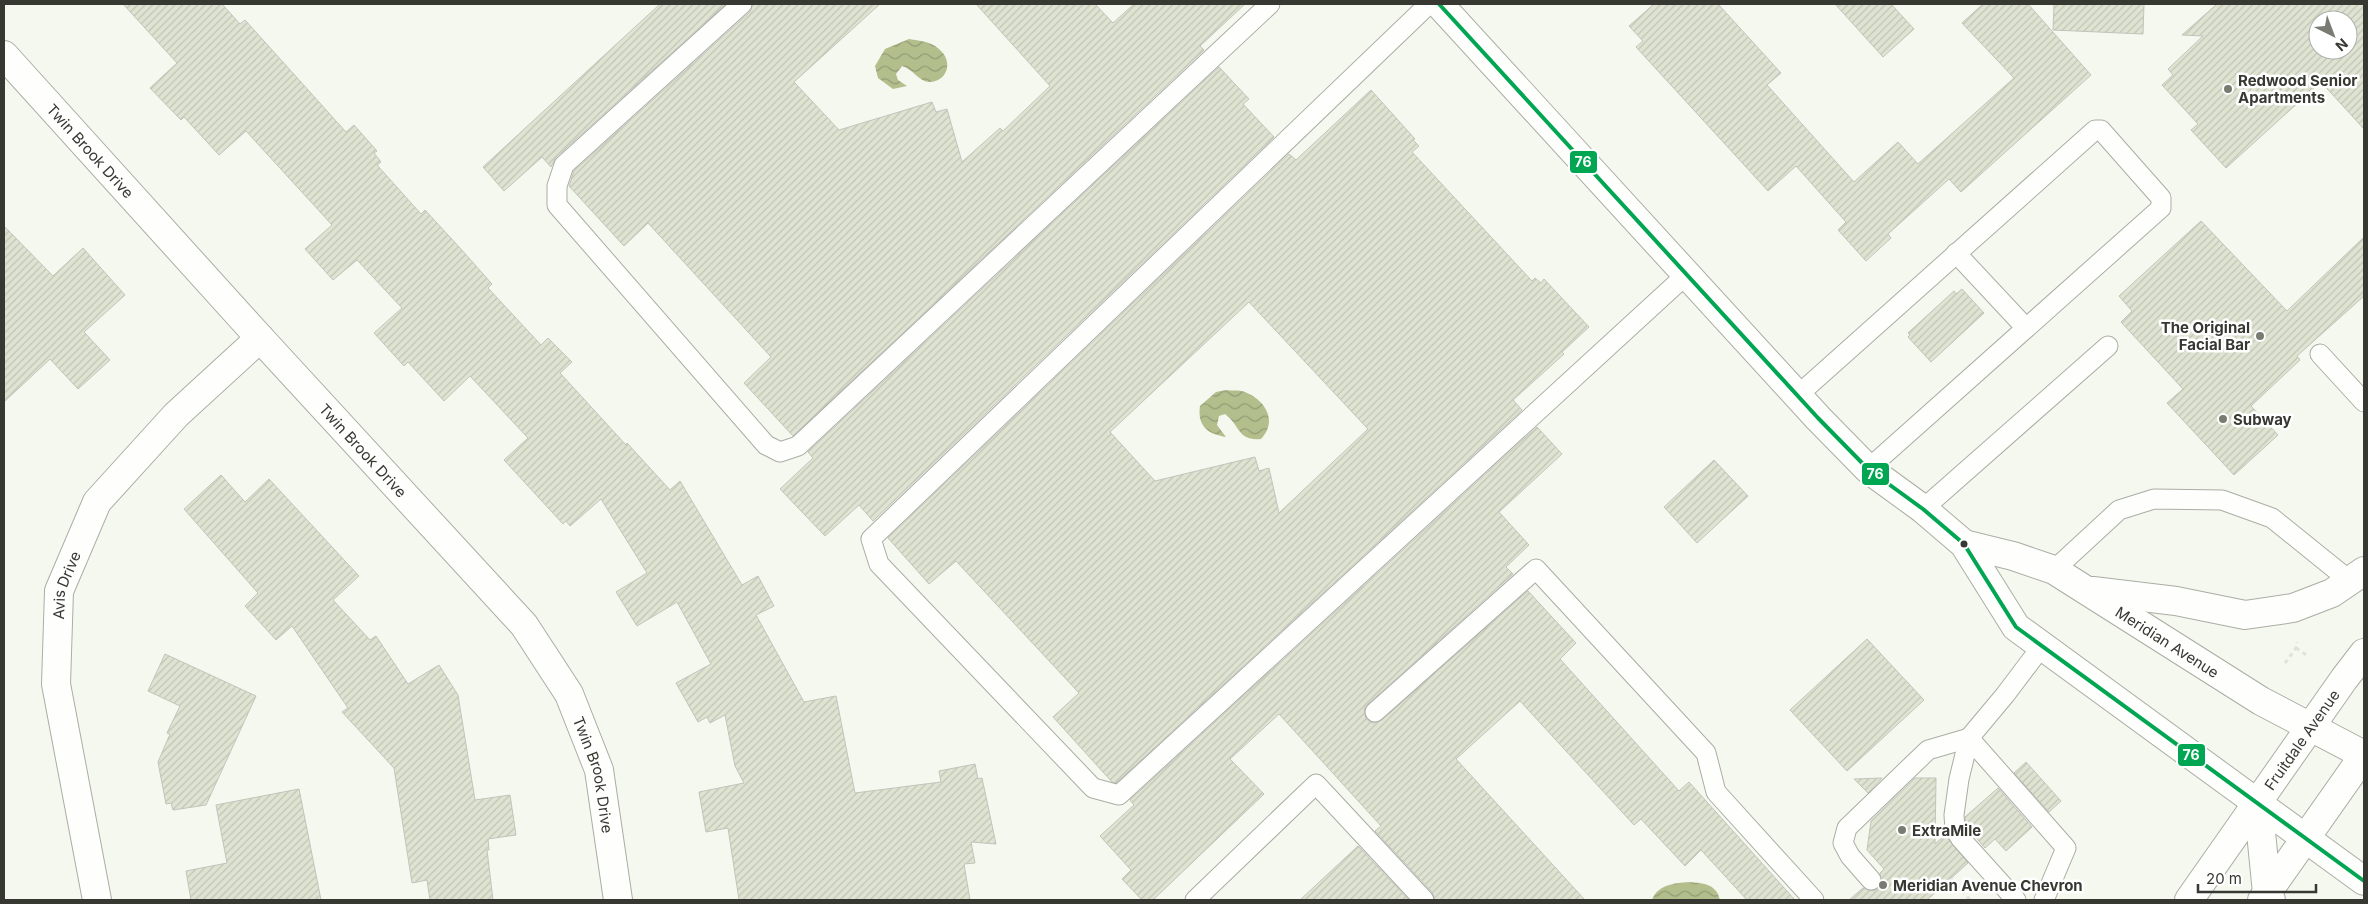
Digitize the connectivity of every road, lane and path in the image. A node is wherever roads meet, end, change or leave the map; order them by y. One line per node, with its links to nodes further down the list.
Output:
1 (742, 4): 2 (lane)
2 (1270, 4)
3 (1429, 4): 7 (lane)
4 (1439, 4): 7 (main road, Meridian Avenue)
5 (4, 55): 9 (main road, Twin Brook Drive)
6 (1956, 253): 8 (lane); 8 (lane); 12 (lane)
7 (1687, 274): 12 (main road, Meridian Avenue)
8 (2026, 328): 14 (lane)
9 (260, 338): 34 (main road, Avis Drive); 35 (main road, Twin Brook Drive)
10 (2108, 346): 15 (lane)
11 (2320, 354): 13 (lane)
12 (1798, 395): 14 (main road, Meridian Avenue)
13 (2364, 402)
14 (1868, 469): 15 (main road, Meridian Avenue)
15 (1923, 509): 16 (main road, Meridian Avenue)
16 (1964, 544): 17 (main road, Meridian Avenue); 20 (main road, Meridian Avenue)
17 (2054, 570): 18 (lane); 19 (main road, Meridian Avenue)
18 (2357, 576): 19 (main road)
19 (2086, 590): 25 (main road, Meridian Avenue)
20 (2042, 646): 26 (lane); 28 (main road, Meridian Avenue)
21 (2364, 653): 25 (main road, Fruitdale Avenue)
22 (2308, 656): 23 (path)
23 (2285, 663)
24 (1375, 712): 38 (lane)
25 (2310, 726): 27 (main road, Meridian Avenue); 28 (main road, Fruitdale Avenue)
26 (1969, 738): 31 (lane); 40 (lane); 41 (lane)
27 (2364, 755): 29 (main road)
28 (2258, 802): 29 (main road, Meridian Avenue); 33 (main road); 42 (main road, Fruitdale Avenue)
29 (2306, 838): 32 (main road, Meridian Avenue); 33 (main road)
30 (1951, 879): 39 (path)
31 (1871, 880)
32 (2364, 881)
33 (2267, 898)
34 (97, 900)
35 (618, 900)
36 (1195, 900): 37 (lane)
37 (1424, 900)
38 (1814, 900)
39 (1970, 900)
40 (2016, 900)
41 (2044, 900)
42 (2190, 900)

